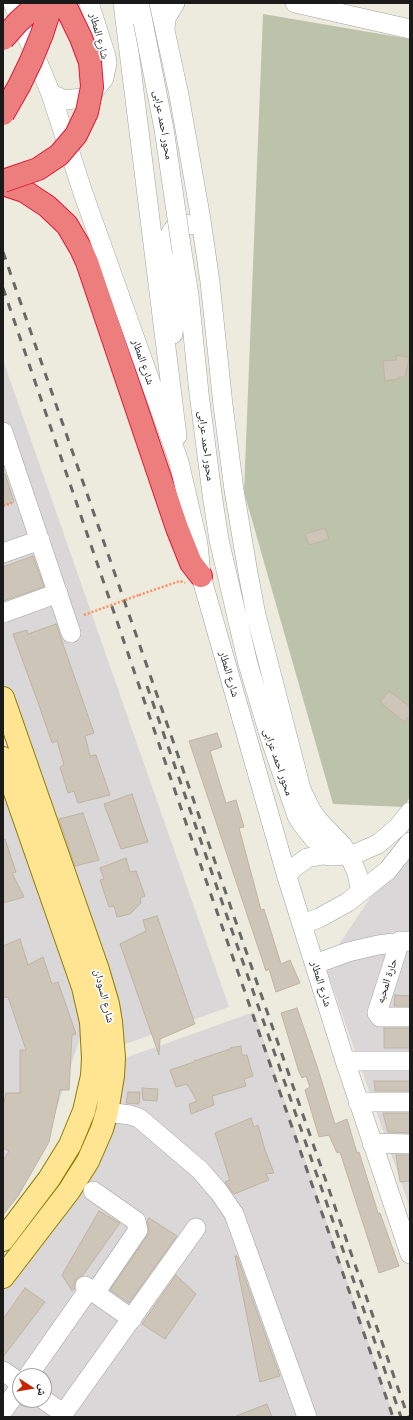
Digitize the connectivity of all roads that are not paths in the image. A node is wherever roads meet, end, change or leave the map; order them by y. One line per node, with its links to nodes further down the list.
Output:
1 (13, 3): 14 (street, شارع المطار)
2 (39, 3): 13 (highway, bridge)
3 (52, 3): 15 (highway, bridge)
4 (64, 3): 16 (highway, bridge)
5 (90, 3): 14 (street, شارع المطار)
6 (123, 3): 19 (street, محور احمد عرابى)
7 (139, 3): 33 (street, محور احمد عرابى, bridge)
8 (159, 3): 12 (street)
9 (175, 3): 12 (street)
10 (295, 3): 11 (street)
11 (410, 29)
12 (165, 33): 18 (street)
13 (3, 39)
14 (51, 94): 21 (street, شارع المطار)
15 (3, 114)
16 (3, 181)
17 (3, 184): 24 (highway)
18 (203, 236): 19 (street); 33 (street)
19 (168, 359): 21 (street, محور احمد عرابى)
20 (3, 432): 22 (street)
21 (178, 462): 24 (street, شارع المطار)
22 (40, 540): 23 (street); 25 (street)
23 (3, 553)
24 (203, 582): 34 (street, شارع المطار)
25 (58, 593): 26 (street); 27 (street)
26 (3, 613)
27 (71, 633)
28 (3, 698): 45 (main road, شارع السودان)
29 (3, 758): 30 (main road, شارع السودان)
30 (7, 780): 44 (main road, شارع السودان)
31 (410, 812): 33 (street)
32 (407, 850): 35 (street)
33 (349, 855): 34 (street); 35 (street)
34 (287, 877): 36 (street, شارع المطار)
35 (361, 892): 36 (street)
36 (302, 924): 38 (street, شارع المطار)
37 (405, 941): 38 (street); 39 (street, حارة المحبه)
38 (315, 964): 41 (street, شارع المطار)
39 (410, 1017)
40 (410, 1061): 41 (street)
41 (344, 1062): 42 (street, شارع المطار)
42 (358, 1102): 43 (street); 46 (street, شارع المطار)
43 (410, 1102)
44 (84, 1111): 45 (main road); 50 (main road, شارع السودان)
45 (107, 1112): 52 (main road, شارع السودان); 62 (street)
46 (372, 1143): 47 (street); 51 (street, شارع المطار)
47 (410, 1144)
48 (93, 1192): 53 (street)
49 (196, 1228): 54 (street)
50 (3, 1240)
51 (410, 1254)
52 (3, 1277)
53 (89, 1289): 54 (street); 55 (street)
54 (132, 1319): 61 (street)
55 (34, 1368)
56 (3, 1371): 57 (street)
57 (12, 1377)
58 (12, 1398): 60 (street)
59 (52, 1407): 61 (street)
60 (3, 1411)
61 (62, 1415)
62 (308, 1417)

